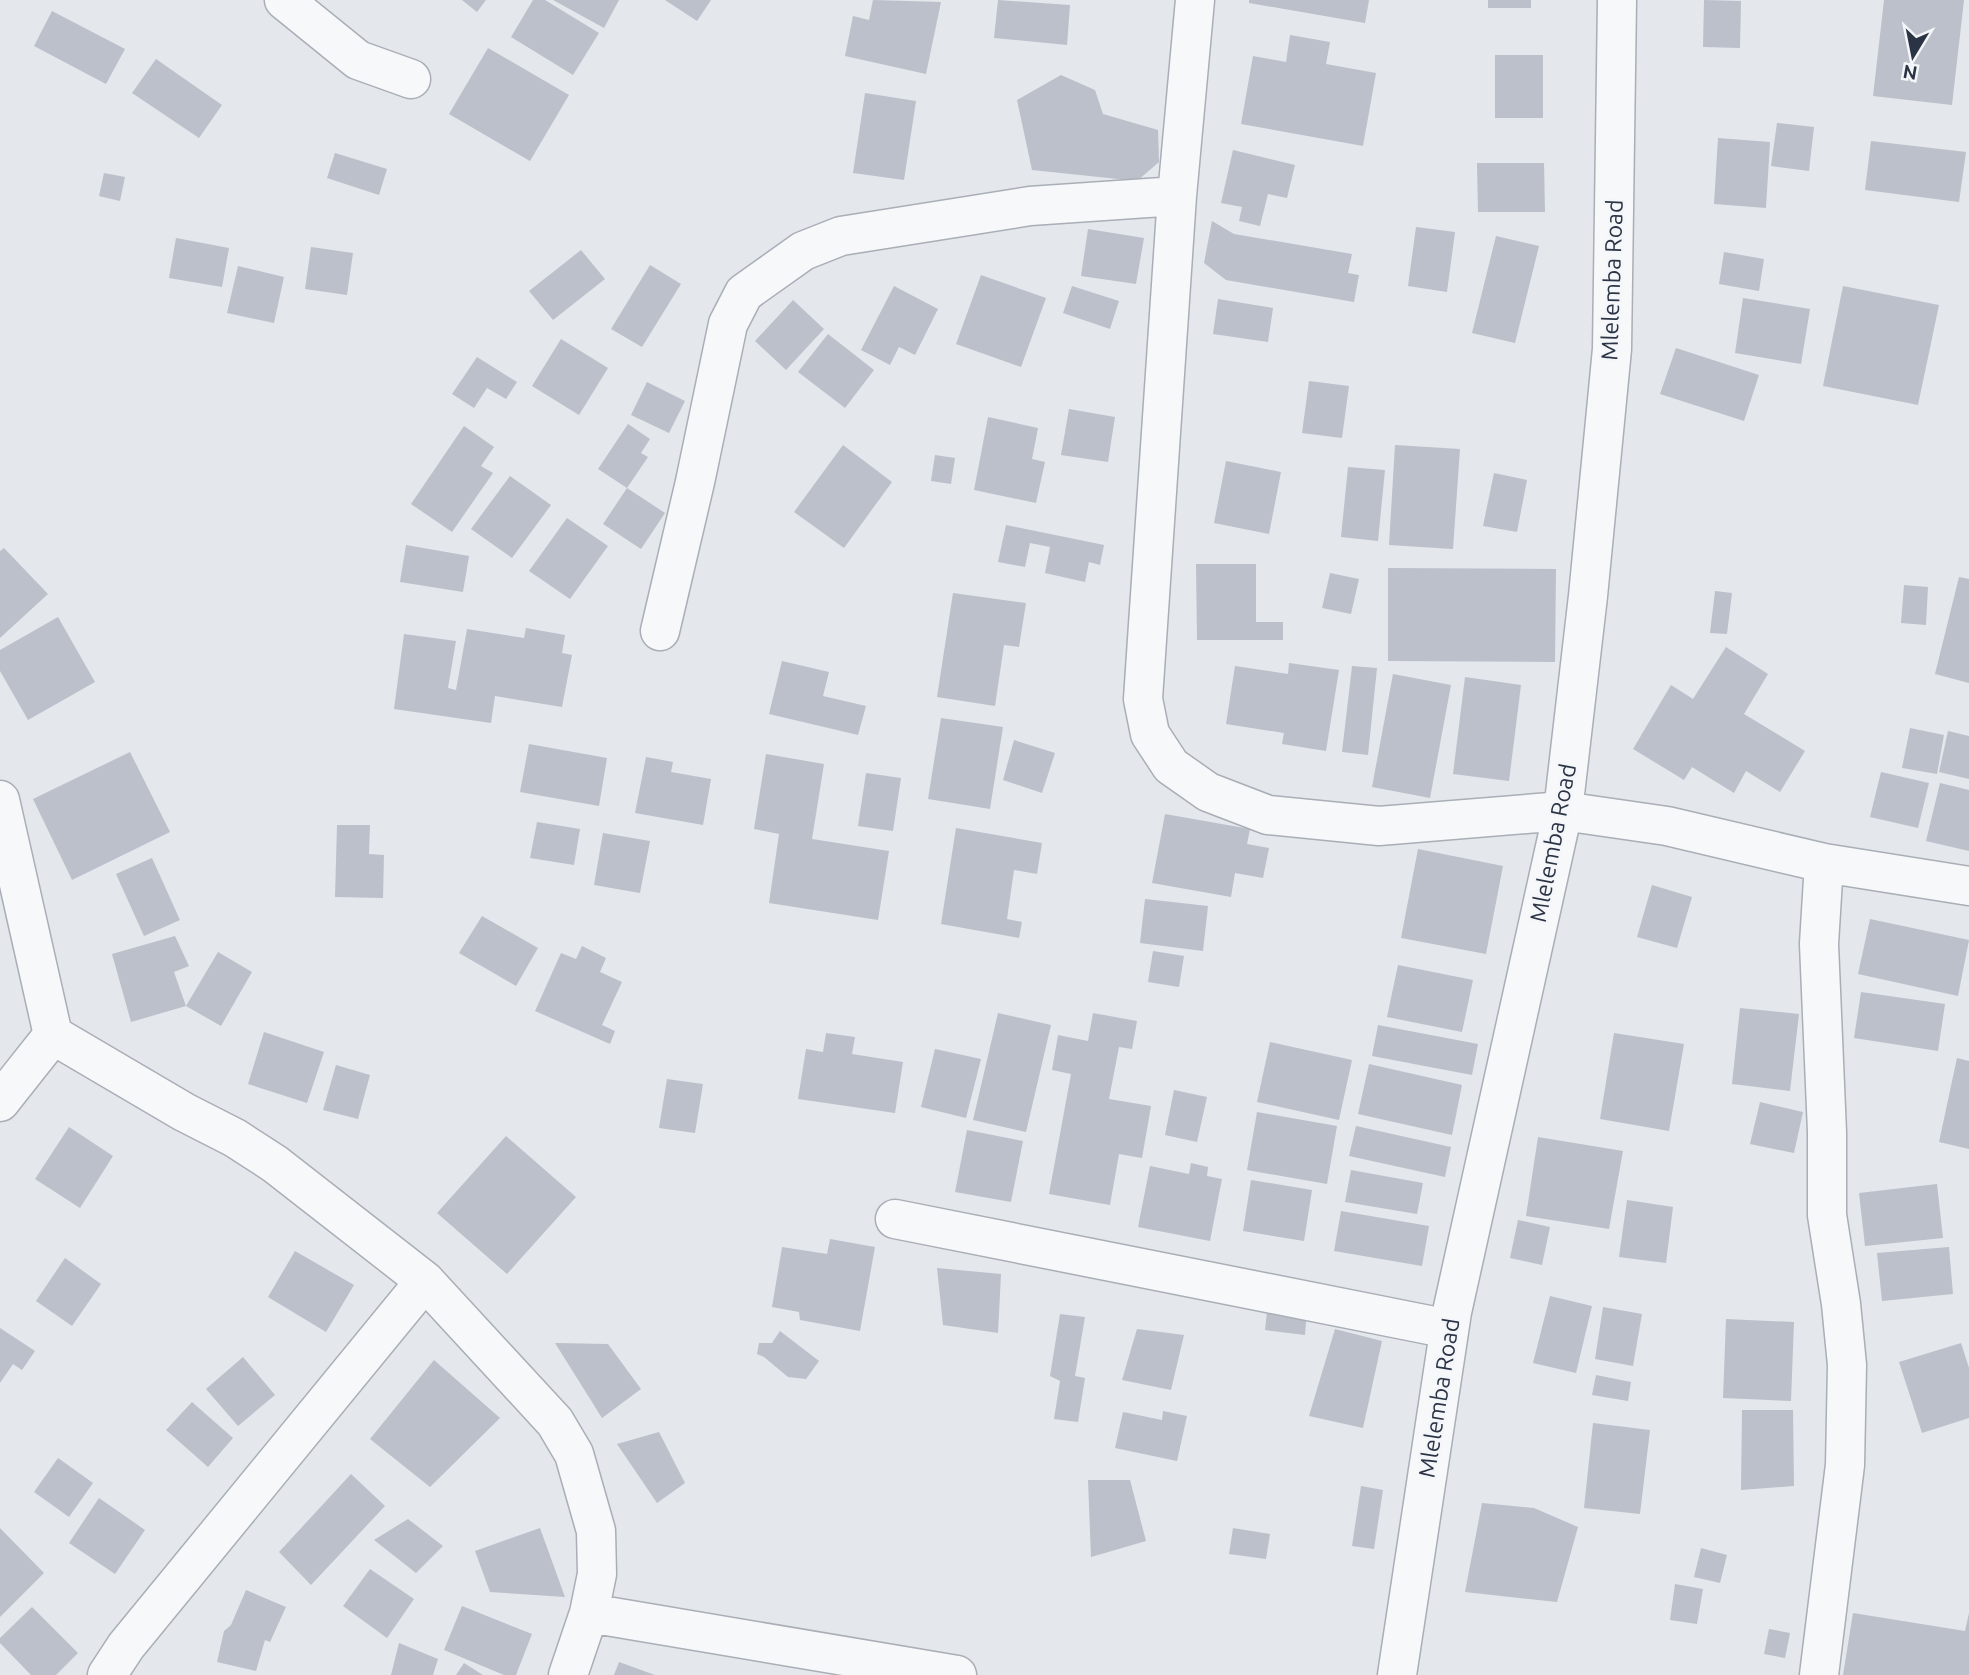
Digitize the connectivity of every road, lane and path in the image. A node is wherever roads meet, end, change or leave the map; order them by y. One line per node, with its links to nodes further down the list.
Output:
1 (284, 0): 4 (street)
2 (1195, 0): 5 (street)
3 (1617, 0): 8 (street, Mlelemba Road)
4 (411, 79)
5 (1177, 196): 6 (street); 8 (street)
6 (660, 631)
7 (0, 800): 11 (street)
8 (1563, 811): 9 (street); 15 (street, Mlelemba Road)
9 (1824, 863): 10 (street); 21 (street)
10 (1969, 886)
11 (53, 1035): 12 (street); 14 (street)
12 (0, 1102)
13 (895, 1219): 15 (street)
14 (425, 1280): 16 (street); 17 (street)
15 (1449, 1329): 20 (street, Mlelemba Road)
16 (589, 1614): 18 (street); 19 (street)
17 (107, 1675)
18 (568, 1675)
19 (957, 1675)
20 (1397, 1675)
21 (1819, 1675)

